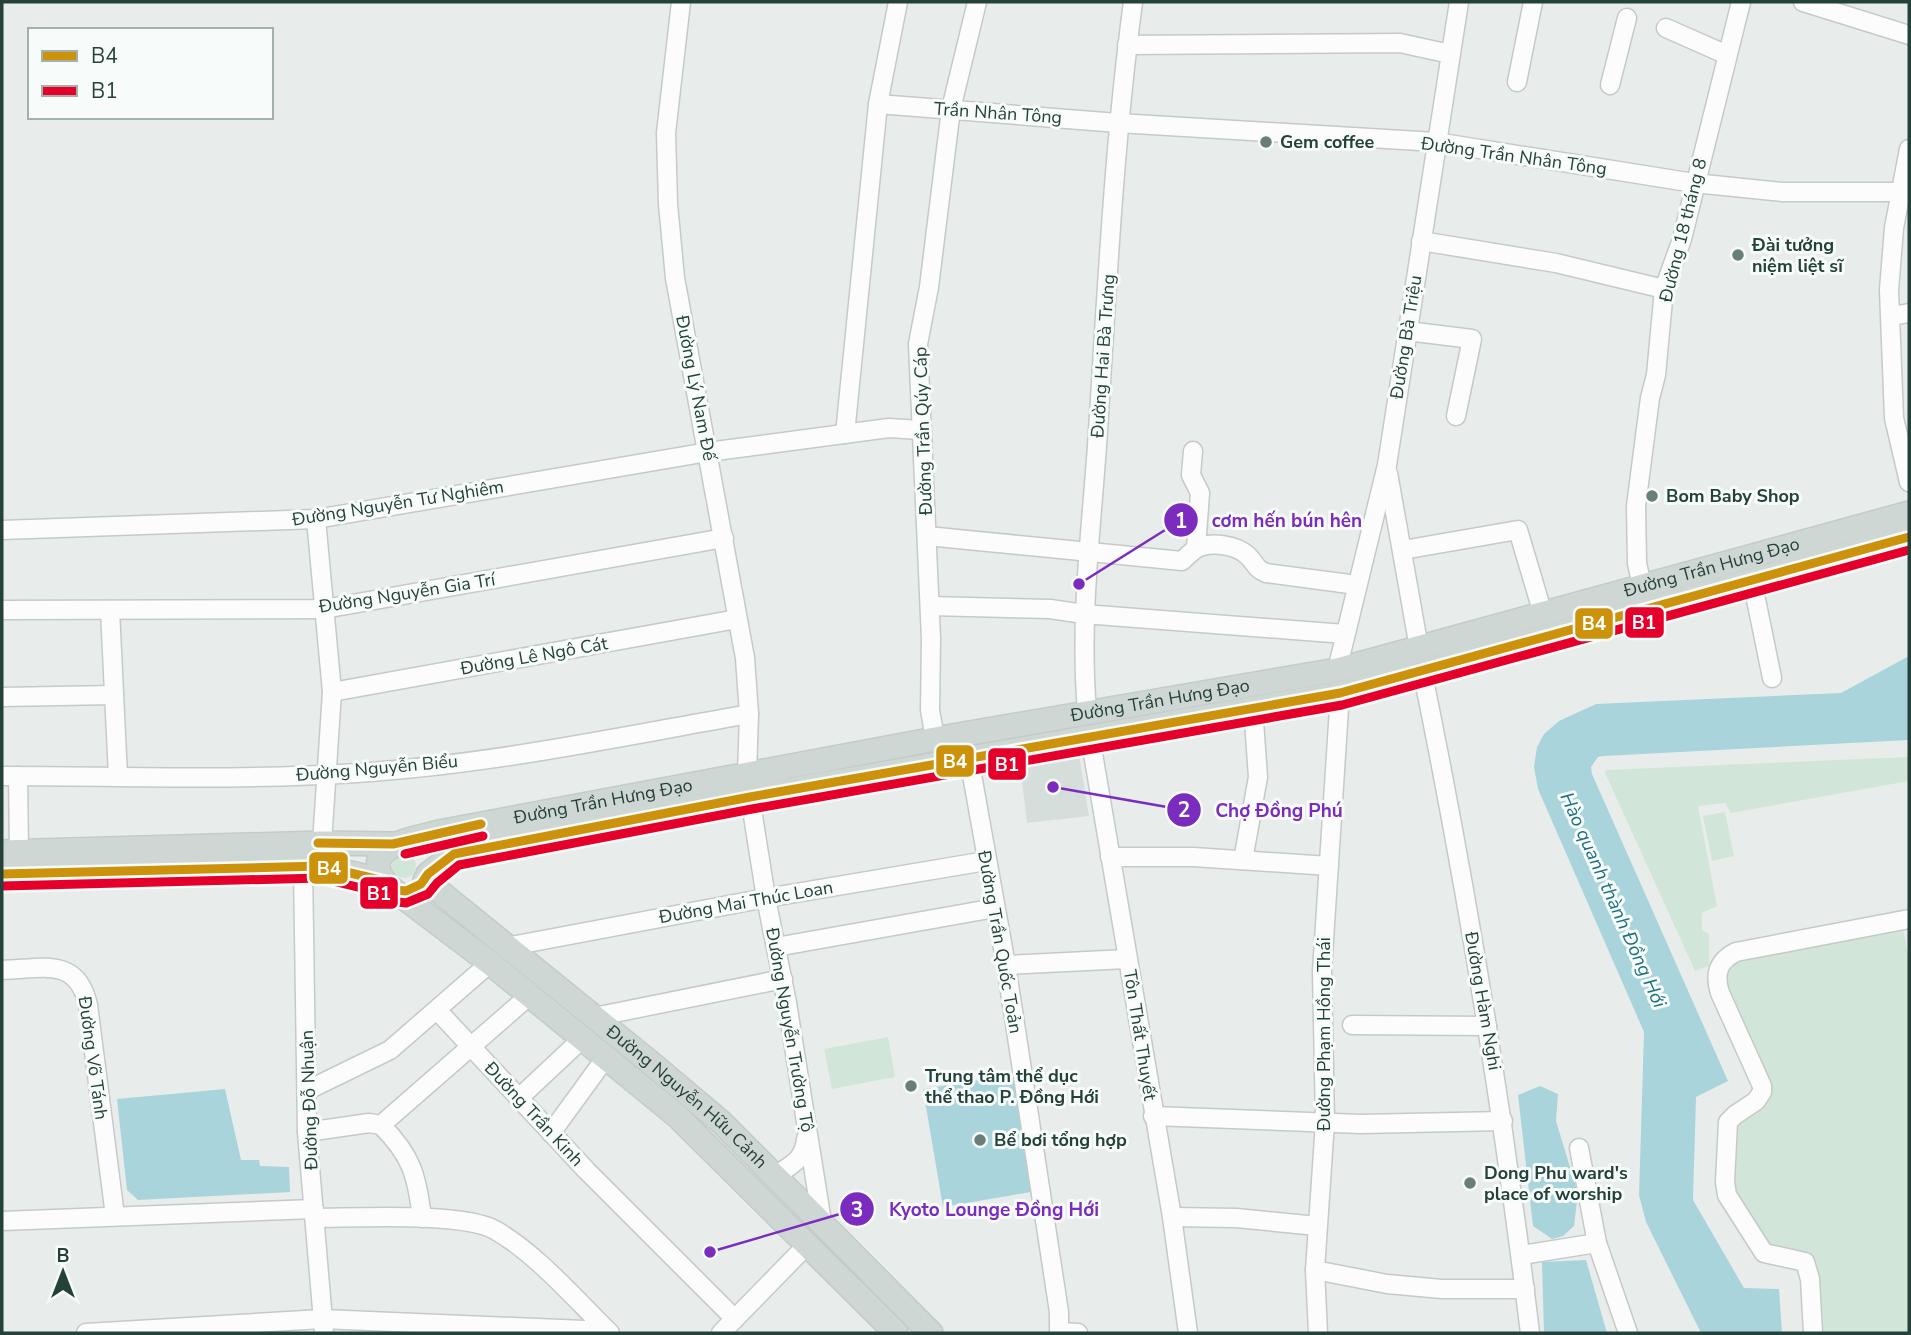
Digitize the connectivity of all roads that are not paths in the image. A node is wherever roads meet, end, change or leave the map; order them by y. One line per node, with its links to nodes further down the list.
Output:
1 (681, 2): 32 (street, Đường Lý Nam Đế)
2 (898, 2): 17 (street)
3 (977, 2): 18 (street, Đường Trần Qúy Cáp)
4 (1133, 2): 12 (street, Đường Hai Bà Trưng)
5 (1459, 2): 13 (street, Đường Bà Triệu)
6 (1533, 2): 15 (street)
7 (1741, 2): 14 (street, Đường 18 tháng 8)
8 (1803, 2): 11 (street)
9 (1627, 18): 16 (street)
10 (1666, 27): 14 (street)
11 (1909, 35)
12 (1127, 45): 13 (street); 19 (street, Đường Hai Bà Trưng)
13 (1450, 54): 20 (street, Đường Bà Triệu)
14 (1727, 55): 22 (street, Đường 18 tháng 8)
15 (1517, 82)
16 (1610, 85)
17 (878, 104): 18 (street, Trần Nhân Tông); 30 (street)
18 (951, 109): 19 (street, Trần Nhân Tông); 29 (street, Đường Trần Qúy Cáp)
19 (1118, 123): 20 (street, Đường Trần Nhân Tông); 43 (street, Đường Hai Bà Trưng)
20 (1436, 142): 22 (street, Đường Trần Nhân Tông); 24 (street, Đường Bà Triệu)
21 (1909, 149): 23 (street)
22 (1695, 183): 23 (street, Đường Trần Nhân Tông); 25 (street, Đường 18 tháng 8)
23 (1906, 193): 26 (street)
24 (1421, 241): 25 (street); 27 (street, Đường Bà Triệu)
25 (1664, 289): 46 (street, Đường 18 tháng 8)
26 (1900, 314): 34 (street)
27 (1407, 331): 28 (street); 33 (street, Đường Bà Triệu)
28 (1456, 416)
29 (920, 430): 30 (street, Đường Nguyễn Tư Nghiêm); 38 (street, Đường Trần Qúy Cáp)
30 (845, 433): 32 (street, Đường Nguyễn Tư Nghiêm)
31 (1193, 451): 41 (street)
32 (708, 452): 36 (street, Đường Nguyễn Tư Nghiêm); 40 (street, Đường Lý Nam Đế)
33 (1387, 465): 42 (street, Đường Hàm Nghi); 45 (street, Đường Bà Triệu)
34 (1909, 482)
35 (1909, 513): 44 (main road, Đường Trần Hưng Đạo)
36 (316, 519): 37 (street, Đường Nguyễn Tư Nghiêm); 48 (street)
37 (2, 530)
38 (927, 536): 43 (street); 47 (street, Đường Trần Qúy Cáp)
39 (1909, 537): 44 (main road, Đường Trần Hưng Đạo)
40 (724, 538): 48 (street, Đường Nguyễn Gia Trí); 53 (street, Đường Lý Nam Đế)
41 (1196, 548): 43 (street); 45 (street)
42 (1403, 550): 52 (street); 55 (street, Đường Hàm Nghi)
43 (1087, 552): 51 (street, Đường Hai Bà Trưng)
44 (1751, 568): 46 (main road, Đường Trần Hưng Đạo); 55 (main road, Đường Trần Hưng Đạo); 57 (street)
45 (1357, 585): 54 (street, Đường Bà Triệu)
46 (1642, 586): 52 (main road, Đường Trần Hưng Đạo)
47 (930, 606): 51 (street); 66 (street, Đường Trần Qúy Cáp)
48 (324, 609): 50 (street, Đường Nguyễn Gia Trí); 58 (street)
49 (2, 610): 50 (street, Đường Nguyễn Gia Trí)
50 (110, 610): 60 (street)
51 (1084, 614): 54 (street); 63 (street, Đường Hai Bà Trưng)
52 (1543, 614): 55 (main road, Đường Trần Hưng Đạo)
53 (737, 620): 58 (street, Đường Lê Ngô Cát); 64 (street, Đường Lý Nam Đế)
54 (1345, 634): 56 (street, Đường Bà Triệu)
55 (1420, 659): 56 (main road, Đường Trần Hưng Đạo); 59 (main road, Đường Trần Hưng Đạo); 96 (street, Đường Hàm Nghi)
56 (1337, 670): 63 (main road, Đường Trần Hưng Đạo)
57 (1772, 678)
58 (332, 692): 69 (street)
59 (1340, 693): 62 (main road, Đường Trần Hưng Đạo); 80 (street, Đường Phạm Hồng Thái)
60 (114, 695): 61 (street); 71 (street)
61 (2, 697)
62 (1253, 707): 65 (main road, Đường Trần Hưng Đạo); 77 (street)
63 (1087, 711): 65 (main road); 66 (main road, Đường Trần Hưng Đạo)
64 (749, 714): 68 (street, Đường Lý Nam Đế); 69 (street, Đường Nguyễn Biểu)
65 (1090, 736): 67 (main road, Đường Trần Hưng Đạo); 76 (street, Tôn Thất Thuyết)
66 (935, 739): 68 (main road, Đường Trần Hưng Đạo)
67 (969, 758): 72 (main road, Đường Trần Hưng Đạo); 78 (street, Đường Trần Quốc Toản)
68 (747, 774): 72 (main road); 74 (main road, Đường Trần Hưng Đạo)
69 (327, 775): 71 (street, Đường Nguyễn Biểu); 73 (street)
70 (10, 776): 71 (street, Đường Nguyễn Biểu); 75 (street)
71 (118, 776)
72 (750, 797): 82 (main road, Đường Trần Hưng Đạo); 84 (street, Đường Nguyễn Trường Tộ)
73 (323, 843): 74 (main road, Đường Trần Hưng Đạo); 75 (main road, Đường Trần Hưng Đạo)
74 (397, 843): 82 (main road); 83 (main road)
75 (10, 852)
76 (1110, 857): 77 (street); 89 (street, Tôn Thất Thuyết)
77 (1243, 860): 80 (street)
78 (986, 861): 84 (street, Đường Mai Thúc Loan); 85 (street, Đường Trần Quốc Toản)
79 (303, 866): 81 (main road); 83 (main road); 100 (street, Đường Đỗ Nhuận)
80 (1329, 866): 104 (street, Đường Phạm Hồng Thái)
81 (2, 874)
82 (426, 877): 83 (main road); 88 (main road, Đường Nguyễn Hữu Cảnh)
83 (389, 886): 88 (main road, Đường Nguyễn Hữu Cảnh)
84 (766, 898): 87 (street, Đường Nguyễn Trường Tộ); 88 (street, Đường Mai Thúc Loan)
85 (995, 908): 87 (street); 90 (street, Đường Trần Quốc Toản)
86 (1909, 919): 137 (street)
87 (776, 947): 92 (street, Đường Nguyễn Trường Tộ)
88 (498, 955): 93 (main road, Đường Nguyễn Hữu Cảnh); 94 (street); 97 (main road, Đường Nguyễn Hữu Cảnh)
89 (1127, 959): 90 (street); 102 (street, Tôn Thất Thuyết)
90 (1006, 965): 131 (street, Đường Trần Quốc Toản)
91 (2, 970): 113 (street, Đường Võ Tánh)
92 (783, 979): 97 (street); 106 (street, Đường Nguyễn Trường Tộ)
93 (530, 995): 97 (main road, Đường Nguyễn Hữu Cảnh); 98 (street)
94 (437, 1010): 98 (street); 100 (street)
95 (1352, 1025): 96 (street)
96 (1488, 1026): 103 (street, Đường Hàm Nghi)
97 (589, 1027): 99 (main road, Đường Nguyễn Hữu Cảnh); 101 (street); 110 (main road, Đường Nguyễn Hữu Cảnh)
98 (470, 1046): 101 (street, Đường Trần Kinh); 105 (street, Đường Trần Kinh)
99 (607, 1056): 108 (street); 111 (main road, Đường Nguyễn Hữu Cảnh)
100 (308, 1090): 107 (street, Đường Đỗ Nhuận)
101 (519, 1098): 108 (street, Đường Trần Kinh)
102 (1153, 1116): 104 (street); 114 (street, Tôn Thất Thuyết)
103 (1503, 1121): 104 (street); 121 (street, Đường Hàm Nghi)
104 (1325, 1122): 118 (street, Đường Phạm Hồng Thái)
105 (381, 1125): 107 (street); 115 (street)
106 (807, 1128): 110 (street); 117 (street, Đường Nguyễn Trường Tộ)
107 (307, 1132): 112 (street, Đường Đỗ Nhuận)
108 (551, 1133): 124 (street, Đường Trần Kinh)
109 (1579, 1148): 119 (street)
110 (775, 1176): 111 (main road); 117 (main road, Đường Nguyễn Hữu Cảnh)
111 (754, 1192): 120 (main road, Đường Nguyễn Hữu Cảnh)
112 (314, 1213): 113 (street); 115 (street); 125 (street, Đường Đỗ Nhuận)
113 (115, 1216): 116 (street)
114 (1172, 1217): 118 (street); 133 (street, Tôn Thất Thuyết)
115 (422, 1218): 126 (street)
116 (2, 1221)
117 (822, 1222): 120 (main road); 130 (main road, Đường Nguyễn Hữu Cảnh)
118 (1317, 1226): 122 (street, Đường Phạm Hồng Thái)
119 (1597, 1243): 121 (street); 136 (street)
120 (807, 1245): 124 (street); 129 (main road, Đường Nguyễn Hữu Cảnh)
121 (1522, 1255): 123 (street, Đường Hàm Nghi)
122 (1315, 1270): 123 (street); 134 (street, Đường Phạm Hồng Thái)
123 (1525, 1289): 135 (street, Đường Hàm Nghi)
124 (735, 1319): 128 (street)
125 (323, 1326): 126 (street); 127 (street)
126 (609, 1332)
127 (86, 1333)
128 (721, 1333)
129 (896, 1333)
130 (931, 1333)
131 (1059, 1333): 132 (street)
132 (1078, 1333)
133 (1188, 1333)
134 (1318, 1333)
135 (1530, 1333)
136 (1628, 1333)
137 (1813, 1333)

